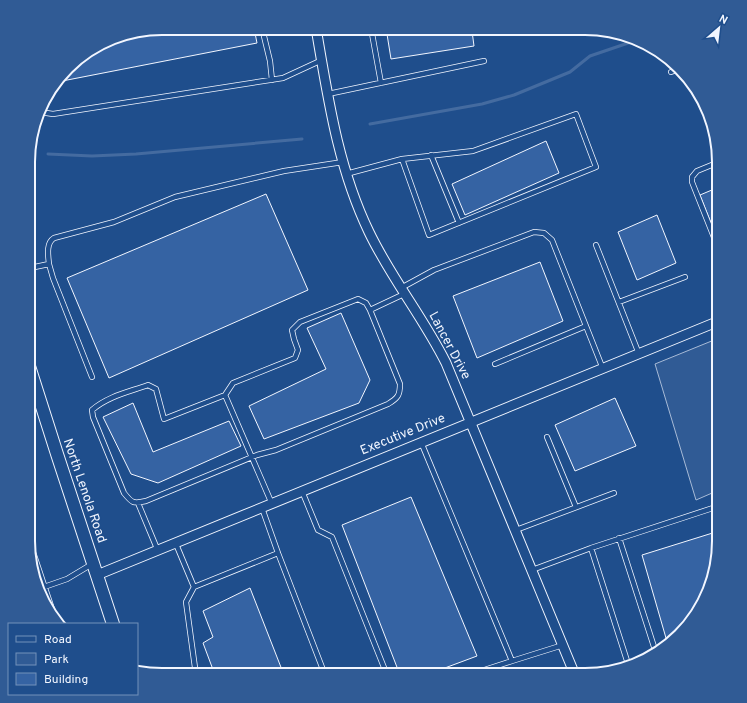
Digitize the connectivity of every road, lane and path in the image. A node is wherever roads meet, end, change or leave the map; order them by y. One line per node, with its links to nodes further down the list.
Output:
1 (263, 35): 6 (lane)
2 (317, 35): 4 (street, Lancer Drive)
3 (372, 35): 7 (lane)
4 (322, 60): 6 (lane); 8 (street, Lancer Drive)
5 (484, 61): 7 (lane)
6 (272, 80): 9 (lane)
7 (381, 83): 8 (lane)
8 (328, 94): 12 (street, Lancer Drive)
9 (45, 113)
10 (431, 155): 11 (lane); 15 (lane); 15 (lane)
11 (402, 159): 14 (lane); 15 (lane)
12 (343, 162): 14 (street, Lancer Drive); 18 (lane)
13 (712, 165): 16 (lane)
14 (346, 174): 21 (street, Lancer Drive)
15 (459, 222)
16 (712, 232)
17 (596, 245): 22 (lane)
18 (49, 264): 19 (lane); 29 (lane)
19 (35, 267)
20 (685, 277): 22 (lane)
21 (403, 291): 23 (lane); 25 (lane); 32 (street, Lancer Drive)
22 (619, 302): 26 (lane)
23 (370, 310): 30 (lane); 35 (lane)
24 (712, 324): 26 (street, Executive Drive)
25 (586, 326): 27 (lane); 28 (lane)
26 (639, 354): 28 (street, Executive Drive)
27 (495, 364)
28 (602, 369): 32 (street, Executive Drive)
29 (92, 377)
30 (225, 395): 35 (lane); 38 (lane)
31 (35, 406): 49 (main road, North Lenola Road)
32 (471, 422): 34 (street, Executive Drive); 43 (street, Lancer Drive)
33 (547, 437): 40 (lane)
34 (421, 442): 36 (street, Executive Drive); 59 (lane)
35 (252, 457): 38 (lane); 39 (lane)
36 (302, 491): 39 (street, Executive Drive); 63 (lane)
37 (614, 493): 40 (lane)
38 (138, 503): 47 (lane)
39 (272, 504): 41 (street, Executive Drive)
40 (576, 507): 43 (lane)
41 (262, 508): 45 (street, Executive Drive); 48 (lane)
42 (712, 508): 44 (lane)
43 (516, 530): 51 (street, Lancer Drive)
44 (619, 538): 46 (lane); 58 (lane)
45 (176, 544): 47 (street, Executive Drive); 54 (lane)
46 (591, 548): 51 (lane); 60 (lane)
47 (158, 551): 52 (street, Executive Drive)
48 (278, 553): 54 (lane); 62 (lane)
49 (94, 563): 52 (main road, North Lenola Road); 53 (lane)
50 (37, 565): 53 (lane)
51 (532, 570): 57 (street, Lancer Drive)
52 (97, 575): 56 (main road, North Lenola Road)
53 (44, 587): 55 (lane)
54 (194, 587): 61 (lane)
55 (46, 591)
56 (113, 623)
57 (563, 645): 59 (lane); 65 (street, Lancer Drive)
58 (654, 648)
59 (512, 661): 64 (lane)
60 (627, 661)
61 (195, 668)
62 (322, 668)
63 (384, 668)
64 (490, 668)
65 (572, 668)

